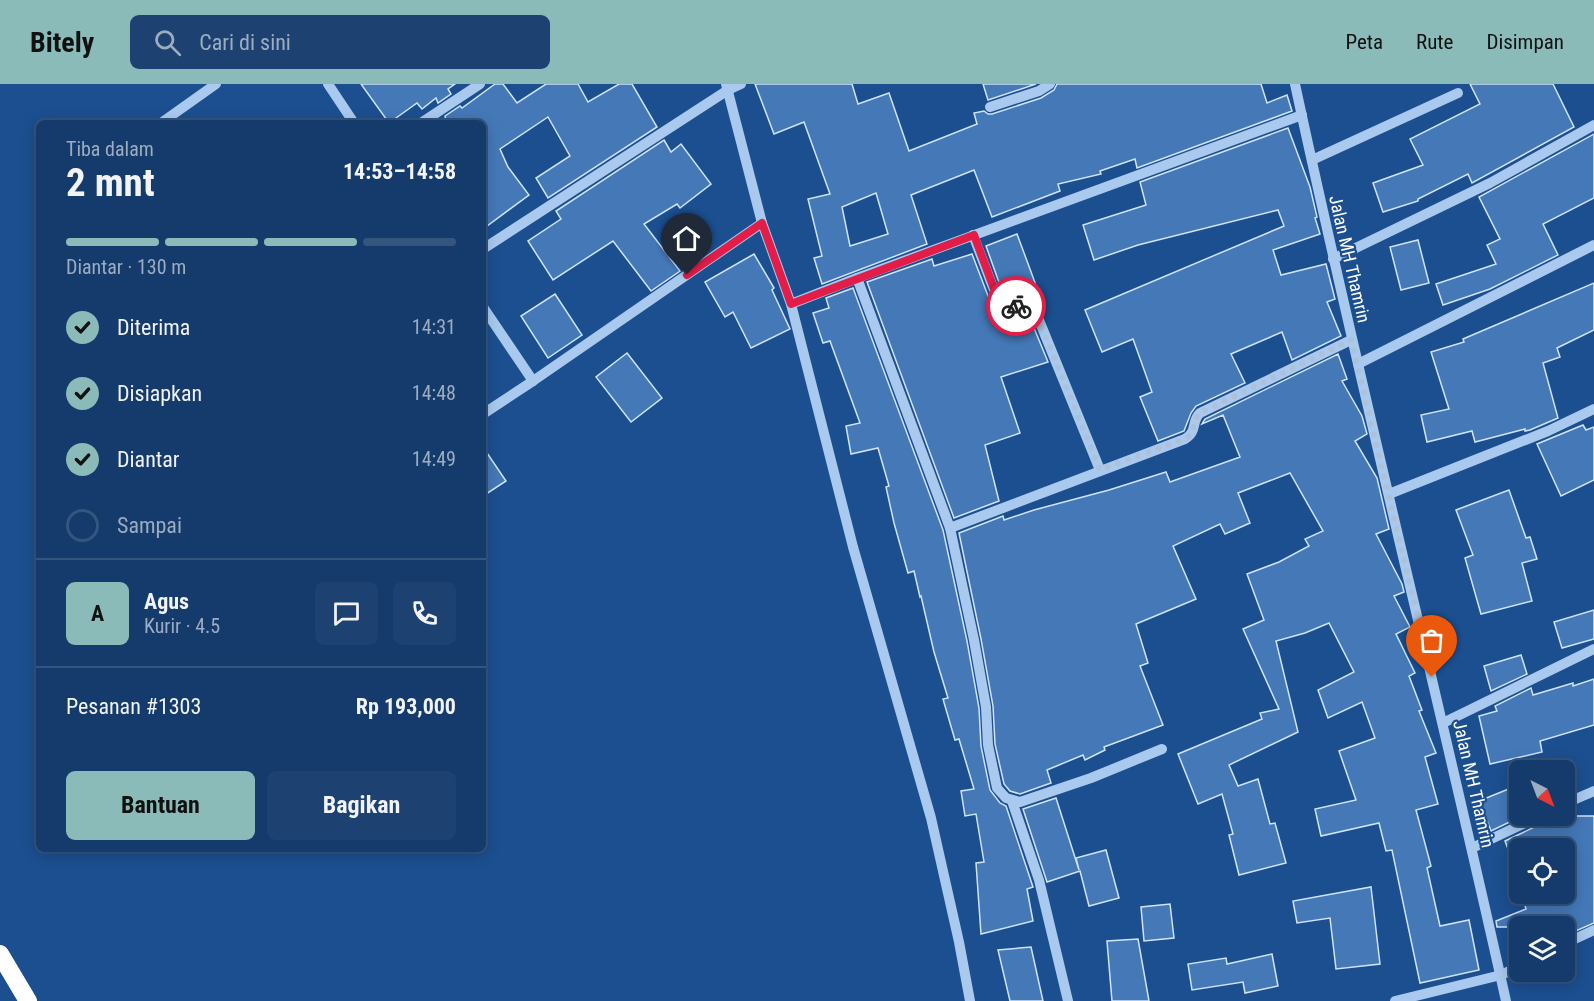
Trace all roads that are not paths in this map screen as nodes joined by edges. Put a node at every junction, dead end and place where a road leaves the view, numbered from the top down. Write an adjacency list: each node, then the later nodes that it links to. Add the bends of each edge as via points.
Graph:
1 (216, 84): 11 (street)
2 (328, 84): 12 (street)
3 (480, 84): 13 (street)
4 (741, 84): 7 (street)
5 (1050, 84): 9 (street)
6 (1295, 84): 10 (street, Jalan MH Thamrin)
7 (727, 87): 16 (street); 19 (street)
8 (1458, 93): 15 (street)
9 (990, 107)
10 (1302, 115): 15 (street, Jalan MH Thamrin); 17 (street)
11 (165, 120)
12 (352, 120)
13 (426, 120)
14 (1594, 125): 20 (street, via 1490,183)
15 (1312, 160): 20 (street, Jalan MH Thamrin)
16 (762, 223): 22 (street); 26 (street)
17 (974, 235): 21 (street); 29 (street, via 1002,310 1032,303)
18 (1594, 245): 25 (street)
19 (486, 247)
20 (1333, 259): 24 (street, Jalan MH Thamrin)
21 (857, 278): 22 (street); 31 (street)
22 (791, 304): 46 (street, via 853,547 931,818)
23 (486, 311): 26 (street)
24 (1351, 340): 25 (street, Jalan MH Thamrin); 29 (street, via 1200,413 1192,433 1185,439)
25 (1358, 364): 30 (street, Jalan MH Thamrin)
26 (533, 381): 28 (street)
27 (1594, 409): 30 (street)
28 (486, 412)
29 (1100, 470): 31 (street)
30 (1389, 494): 33 (street, Jalan MH Thamrin)
31 (950, 528): 37 (street, via 984,696 992,769 997,788)
32 (1594, 649): 33 (street)
33 (1443, 723): 39 (street, Jalan MH Thamrin)
34 (1162, 749): 37 (street, via 1081,781 1020,802)
35 (1594, 791): 36 (street)
36 (1575, 799)
37 (1012, 801): 47 (street, via 1039,880)
38 (1519, 826): 39 (street)
39 (1472, 848): 44 (street, Jalan MH Thamrin)
40 (1594, 930): 41 (street)
41 (1575, 939)
42 (0, 954): 45 (highway)
43 (1509, 971): 44 (street)
44 (1501, 975): 48 (street); 49 (street, Jalan MH Thamrin)
45 (28, 1001)
46 (970, 1001)
47 (1068, 1001)
48 (1395, 1001)
49 (1506, 1001)

